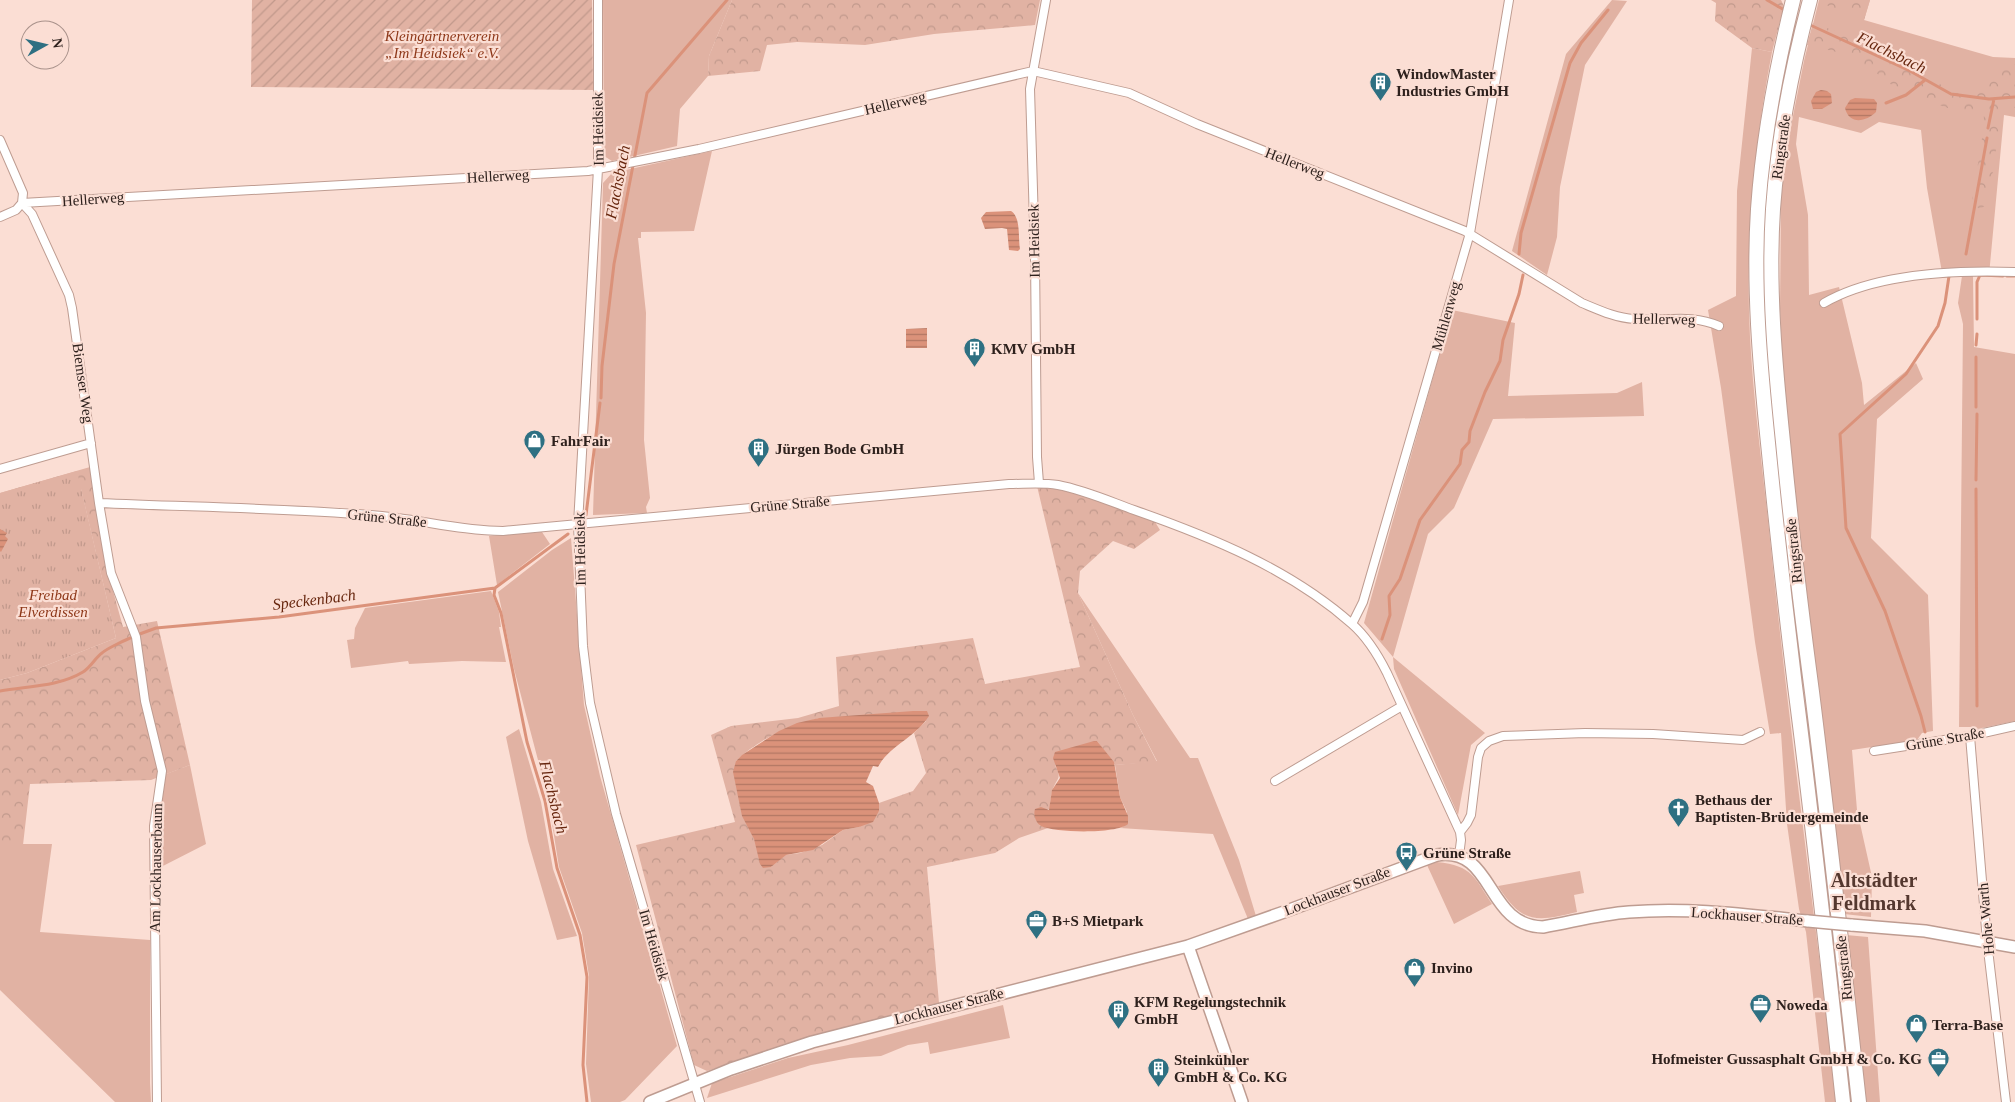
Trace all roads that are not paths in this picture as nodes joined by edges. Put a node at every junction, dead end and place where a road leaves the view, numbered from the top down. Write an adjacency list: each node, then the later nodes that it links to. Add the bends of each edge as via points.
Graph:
1 (598, 0): 8 (street, Im Heidsiek)
2 (1046, 0): 6 (street, Im Heidsiek)
3 (1509, 0): 11 (street, Mühlenweg)
4 (1794, 0): 38 (highway, Ringstraße, via 1777,64 1765,137 1758,210 1757,291 1761,373 1779,553)
5 (1810, 0): 39 (highway, Ringstraße, via 1792,71 1781,140 1773,209 1772,291 1776,371 1794,552)
6 (1033, 72): 8 (street, Hellerweg); 11 (street, Hellerweg, via 1129,93 1197,124); 17 (street, Im Heidsiek, via 1030,89)
7 (0, 140): 9 (street, Biemser Weg, via 23,194)
8 (598, 169): 9 (street, Hellerweg); 19 (street, Im Heidsiek)
9 (22, 203): 10 (street, via 16,210); 15 (street, Biemser Weg, via 32,214 69,295)
10 (0, 217)
11 (1470, 233): 14 (street, Hellerweg, via 1598,310 1635,319 1695,318); 20 (street, Mühlenweg, via 1363,602)
12 (2015, 272): 13 (street, via 1965,270 1908,278 1842,292)
13 (1824, 303)
14 (1718, 326)
15 (91, 443): 16 (street); 18 (street, Biemser Weg)
16 (0, 469)
17 (1039, 483): 19 (street, Grüne Straße); 20 (street, Grüne Straße, via 1087,493 1216,540 1300,586)
18 (99, 503): 19 (street, Grüne Straße, via 389,516 484,531); 21 (street, Biemser Weg, via 111,573)
19 (578, 524): 33 (street, Im Heidsiek, via 583,646 590,703 616,814)
20 (1352, 624): 22 (street, Grüne Straße, via 1376,653)
21 (136, 637): 34 (street, Am Lockhauserbaum, via 145,701 162,771 154,826)
22 (1402, 706): 27 (street); 28 (street, Grüne Straße)
23 (2015, 726): 25 (street, Grüne Straße)
24 (1760, 732): 28 (street, Grüne Straße, via 1742,740 1653,734 1503,736 1481,748 1471,815)
25 (1970, 736): 26 (street, Grüne Straße); 30 (street, Hohe Warth)
26 (1874, 751)
27 (1275, 781)
28 (1460, 832): 29 (street, Grüne Straße)
29 (1459, 856): 30 (street, Lockhauser Straße, bridge, via 1483,875 1506,912 1534,927 1647,911 1750,915); 31 (street, Lockhauser Straße, via 1429,856)
30 (1987, 941): 32 (street, Lockhauser Straße); 40 (street, Hohe Warth)
31 (1188, 946): 33 (street, Lockhauser Straße, via 812,1042); 37 (street)
32 (2015, 947)
33 (694, 1084): 35 (street, Lockhauser Straße); 36 (street, Im Heidsiek)
34 (157, 1102)
35 (650, 1102)
36 (700, 1102)
37 (1242, 1102)
38 (1843, 1102)
39 (1859, 1102)
40 (2006, 1102)

